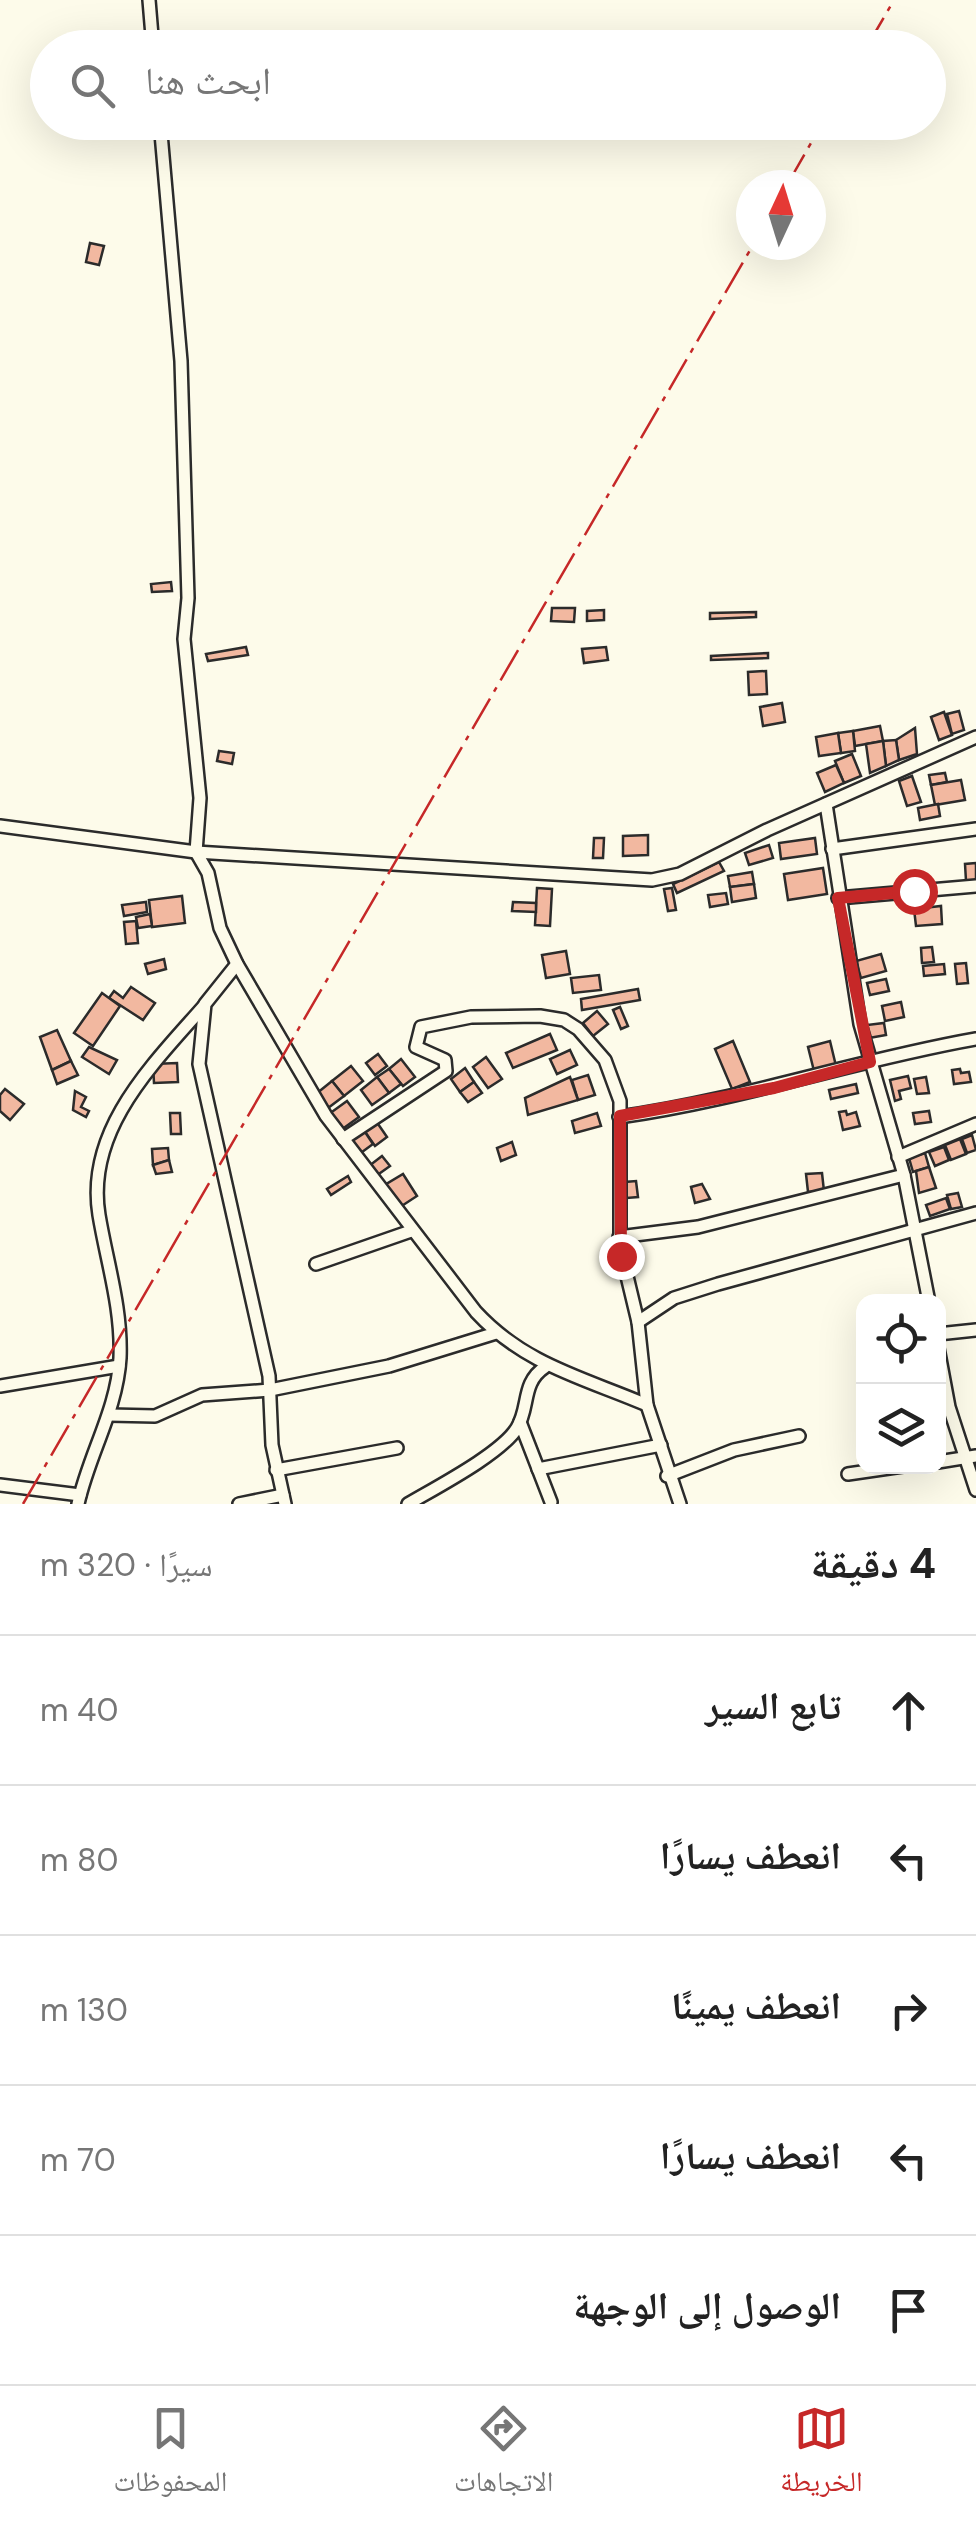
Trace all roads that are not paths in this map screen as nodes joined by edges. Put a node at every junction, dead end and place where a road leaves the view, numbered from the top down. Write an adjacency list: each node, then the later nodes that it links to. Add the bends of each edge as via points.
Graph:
1 (149, 0): 2 (street)
2 (152, 30)
3 (162, 140): 9 (street, via 181,360 184,639 198,778)
4 (976, 737): 5 (street)
5 (826, 804): 8 (street); 9 (street, via 680,874 652,880)
6 (0, 826): 9 (street)
7 (976, 829): 8 (street)
8 (832, 848): 11 (street)
9 (196, 852): 12 (street)
10 (976, 886): 11 (street)
11 (838, 898): 15 (street)
12 (237, 964): 13 (street); 18 (street)
13 (205, 1004): 31 (street, via 134,1085 99,1166 98,1214 113,1276); 35 (street, via 199,1064 206,1110)
14 (976, 1039): 15 (street)
15 (870, 1062): 16 (street); 19 (street)
16 (620, 1116): 18 (street, via 605,1060 578,1029 540,1016 471,1017 421,1027 416,1047 445,1060 446,1070); 24 (street)
17 (976, 1124): 19 (street)
18 (343, 1139): 22 (street)
19 (898, 1156): 20 (street)
20 (904, 1175): 23 (street); 24 (street, via 698,1227)
21 (976, 1212): 23 (street)
22 (411, 1230): 25 (street); 29 (street)
23 (915, 1232): 26 (street); 27 (street, via 674,1298)
24 (620, 1237): 27 (street)
25 (316, 1264)
26 (927, 1294)
27 (638, 1322): 36 (street)
28 (976, 1330): 30 (street)
29 (496, 1333): 32 (street); 35 (street, via 389,1366)
30 (946, 1333)
31 (119, 1366): 34 (street); 37 (street)
32 (545, 1367): 36 (street); 38 (street, via 531,1380)
33 (946, 1375): 42 (street)
34 (0, 1386)
35 (270, 1390): 37 (street, via 202,1395 155,1416); 44 (street)
36 (647, 1405): 40 (street)
37 (109, 1416): 51 (street)
38 (520, 1422): 43 (street); 54 (street, via 476,1463)
39 (800, 1436): 47 (street, via 722,1454)
40 (660, 1444): 43 (street); 47 (street)
41 (397, 1448): 44 (street)
42 (970, 1457): 49 (street)
43 (538, 1468): 52 (street)
44 (276, 1470): 50 (street)
45 (856, 1473): 46 (street)
46 (848, 1474)
47 (667, 1476): 55 (street)
48 (0, 1486): 51 (street)
49 (976, 1490)
50 (284, 1499): 53 (street)
51 (79, 1500)
52 (550, 1502)
53 (240, 1504)
54 (408, 1504)
55 (680, 1504)

